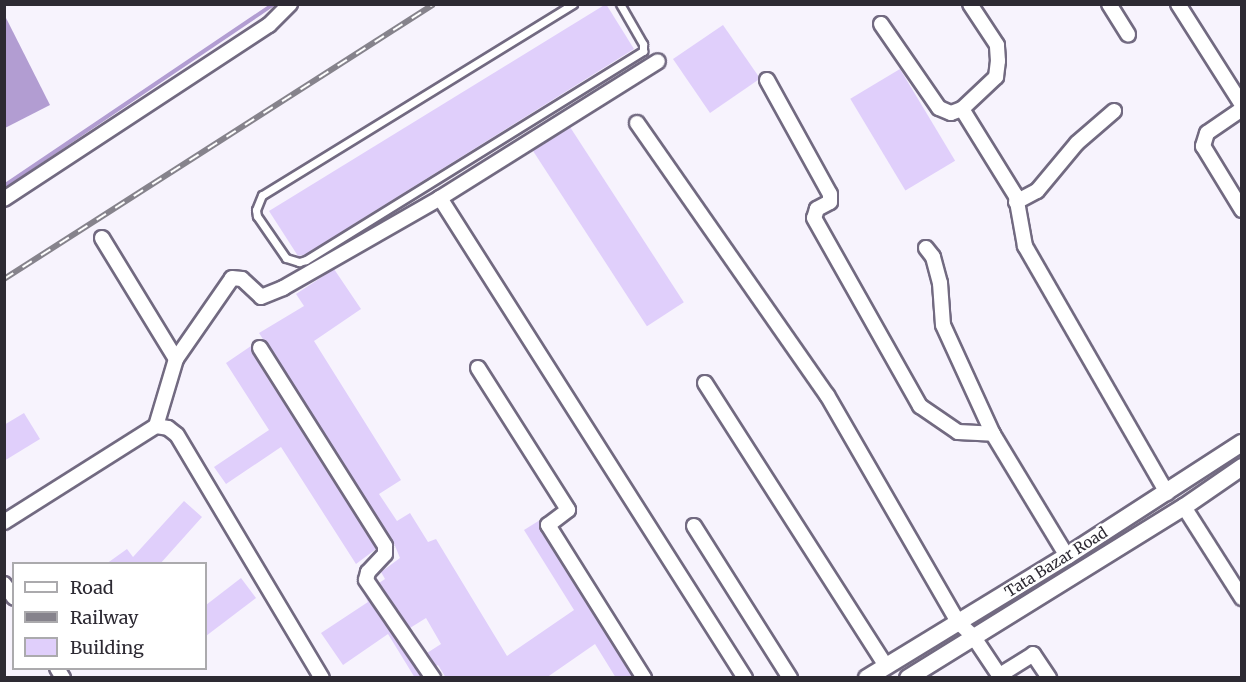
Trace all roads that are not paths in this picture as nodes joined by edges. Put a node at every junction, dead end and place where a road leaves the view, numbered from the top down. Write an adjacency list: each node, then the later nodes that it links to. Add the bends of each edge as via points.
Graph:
1 (290, 4): 16 (street, via 269,25)
2 (573, 4): 15 (lane, via 262,195 256,210 286,258 299,262)
3 (620, 4): 15 (lane, via 643,44 643,51)
4 (970, 4): 12 (street, via 997,45 998,61 996,77)
5 (1109, 4): 8 (street)
6 (1178, 4): 11 (street)
7 (881, 24): 12 (street, via 939,108 951,113)
8 (1128, 35)
9 (658, 62): 17 (street)
10 (767, 80): 27 (street, via 830,194 830,202 817,209 814,218 921,406 958,432)
11 (1242, 107): 19 (street, via 1207,133 1203,146)
12 (962, 109): 18 (street)
13 (1114, 111): 18 (street, via 1077,143 1037,191)
14 (637, 123): 36 (street, via 828,395)
15 (423, 189): 17 (lane)
16 (4, 199)
17 (436, 200): 23 (street, via 264,297 255,294 242,279 232,278); 43 (street)
18 (1017, 202): 30 (street, via 1025,246)
19 (1242, 210)
20 (102, 238): 23 (street)
21 (926, 248): 27 (street, via 933,257 940,283 943,325)
22 (260, 348): 41 (street, via 386,546 385,554 368,572 366,580)
23 (176, 359): 26 (street)
24 (478, 368): 42 (street, via 568,510 548,525)
25 (705, 382): 38 (street)
26 (156, 426): 32 (street); 40 (street, via 177,435)
27 (993, 434): 34 (street)
28 (1242, 443): 30 (street, Tata Bazar Road)
29 (1242, 467): 31 (street, Tata Bazar Road)
30 (1167, 492): 34 (street, Tata Bazar Road)
31 (1184, 507): 35 (street); 37 (street, Tata Bazar Road)
32 (4, 522)
33 (694, 526): 44 (street)
34 (1067, 556): 36 (street, Tata Bazar Road)
35 (1242, 598)
36 (958, 622): 37 (street); 38 (street, Tata Bazar Road)
37 (973, 636): 39 (street); 46 (street, Tata Bazar Road)
38 (886, 666): 45 (street, Tata Bazar Road)
39 (1000, 676): 47 (street, via 1033,654)
40 (322, 678)
41 (433, 678)
42 (644, 678)
43 (745, 678)
44 (790, 678)
45 (867, 678)
46 (908, 678)
47 (1049, 678)

